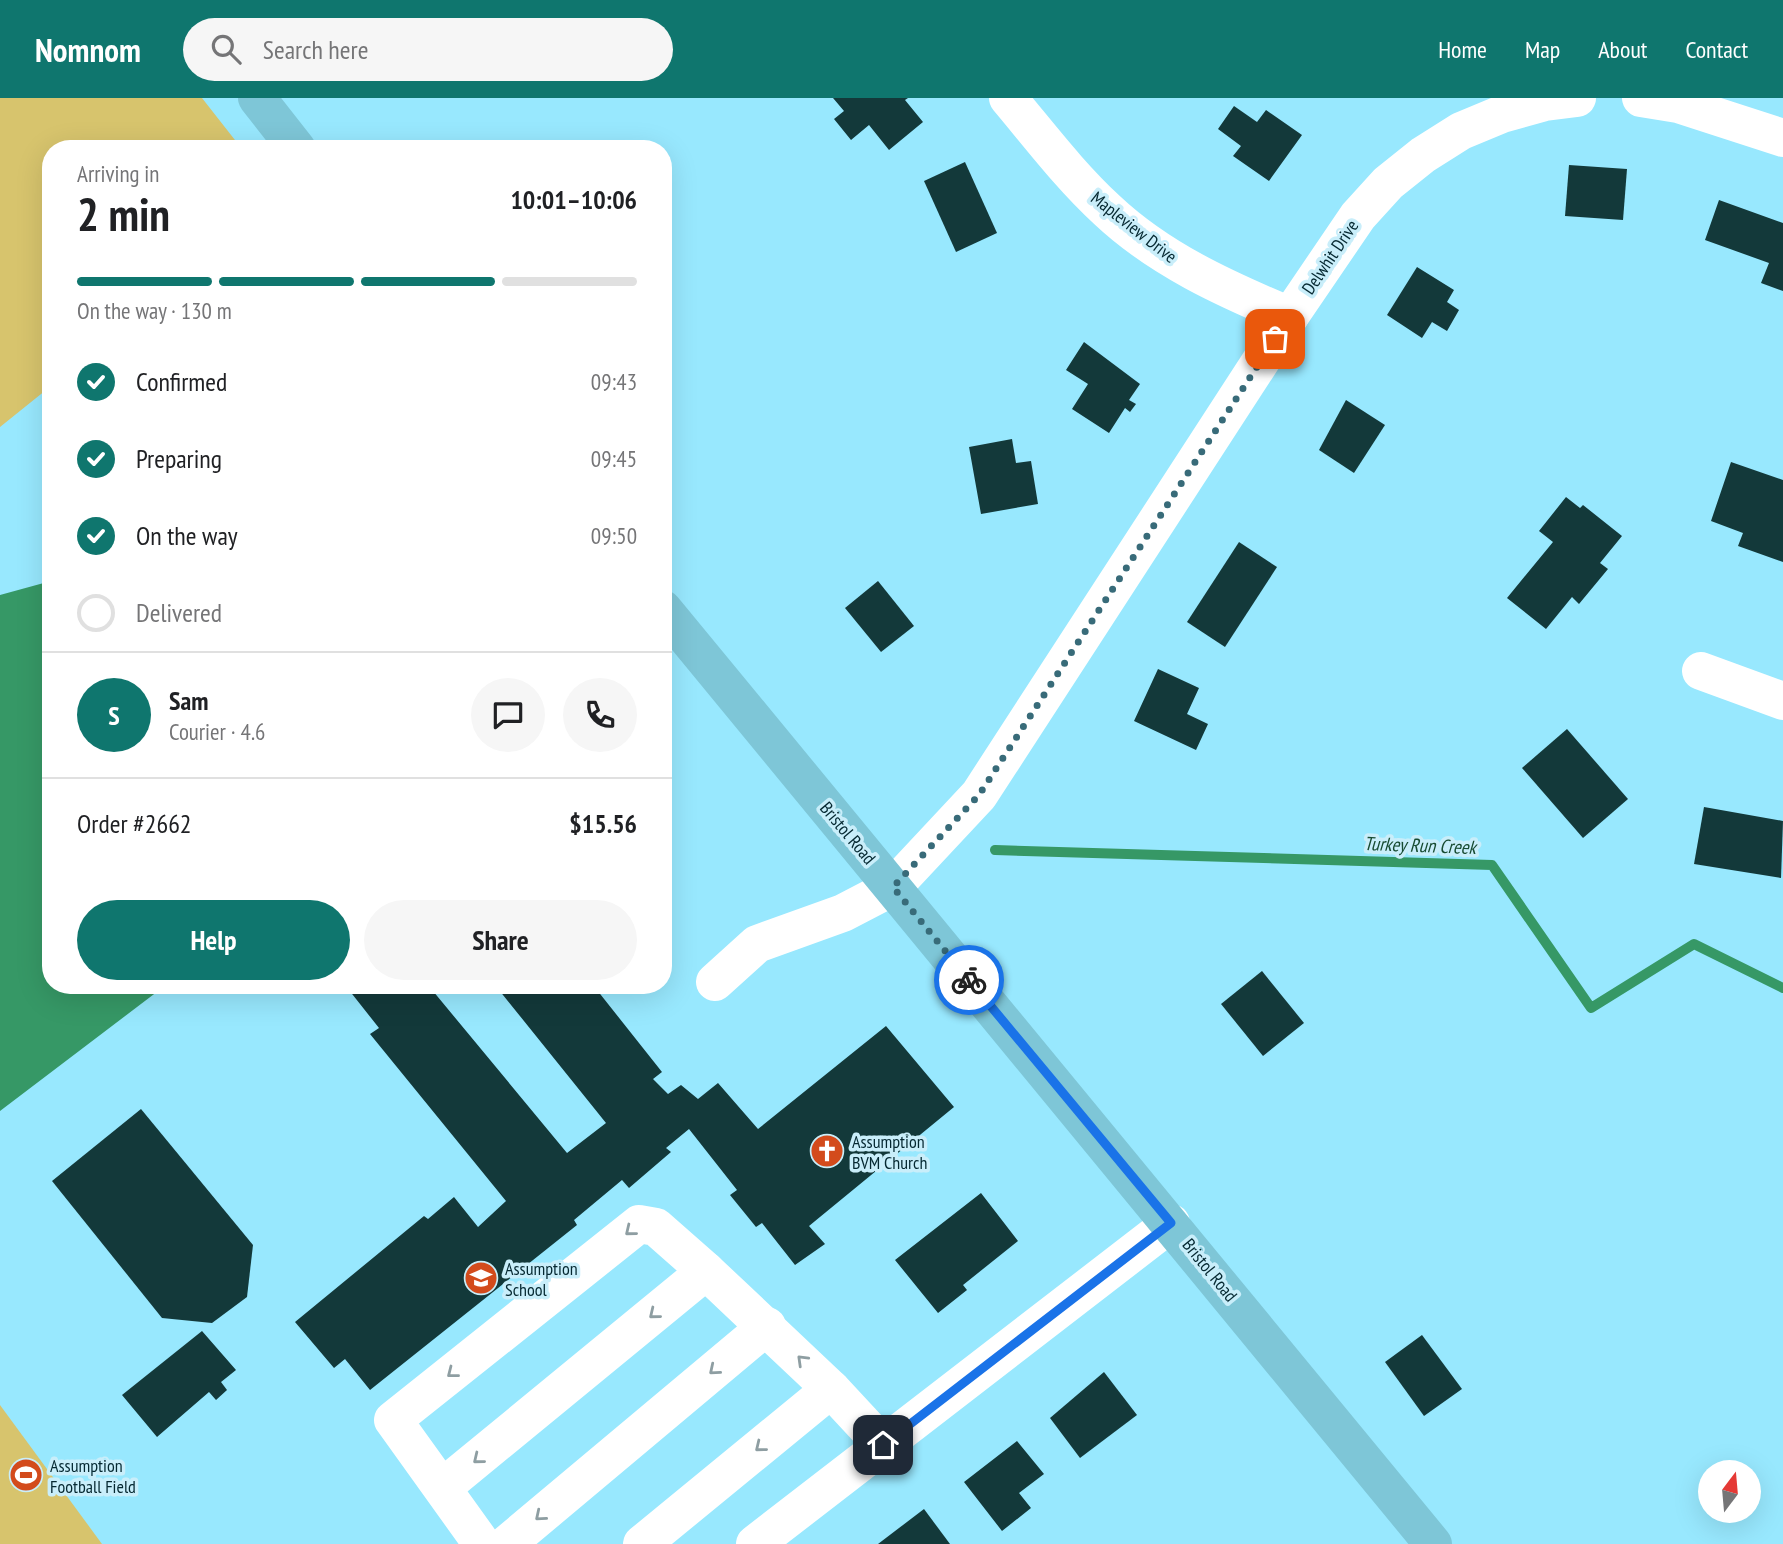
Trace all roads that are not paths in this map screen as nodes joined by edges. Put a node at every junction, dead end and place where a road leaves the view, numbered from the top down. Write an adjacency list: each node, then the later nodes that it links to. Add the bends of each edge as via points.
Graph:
1 (257, 98): 6 (main road)
2 (1008, 98): 7 (street, Mapleview Drive, via 1109,212 1165,255 1226,289)
3 (1577, 98): 7 (street, Delwhit Drive, via 1502,114 1461,131 1423,155 1388,183 1358,216)
4 (1641, 98): 5 (street, via 1678,104)
5 (1783, 138)
6 (290, 140)
7 (1290, 316): 11 (street, Delwhit Drive, via 979,795)
8 (672, 620): 11 (main road, Bristol Road)
9 (1701, 671): 10 (street)
10 (1783, 701)
11 (893, 887): 12 (street, Delwhit Drive, via 843,913 757,944); 13 (main road, Bristol Road)
12 (715, 982)
13 (1171, 1223): 17 (street); 23 (main road, Bristol Road)
14 (706, 1271): 15 (street); 18 (street, one-way to 18); 18 (street, one-way to 18, via 656,1227 639,1224 393,1420)
15 (767, 1326): 16 (street, one-way to 15); 20 (street, one-way to 20)
16 (831, 1388): 17 (street); 21 (street, one-way to 21)
17 (883, 1445): 22 (street)
18 (443, 1487): 19 (street)
19 (482, 1544)
20 (507, 1544)
21 (642, 1544)
22 (755, 1544)
23 (1433, 1544)

